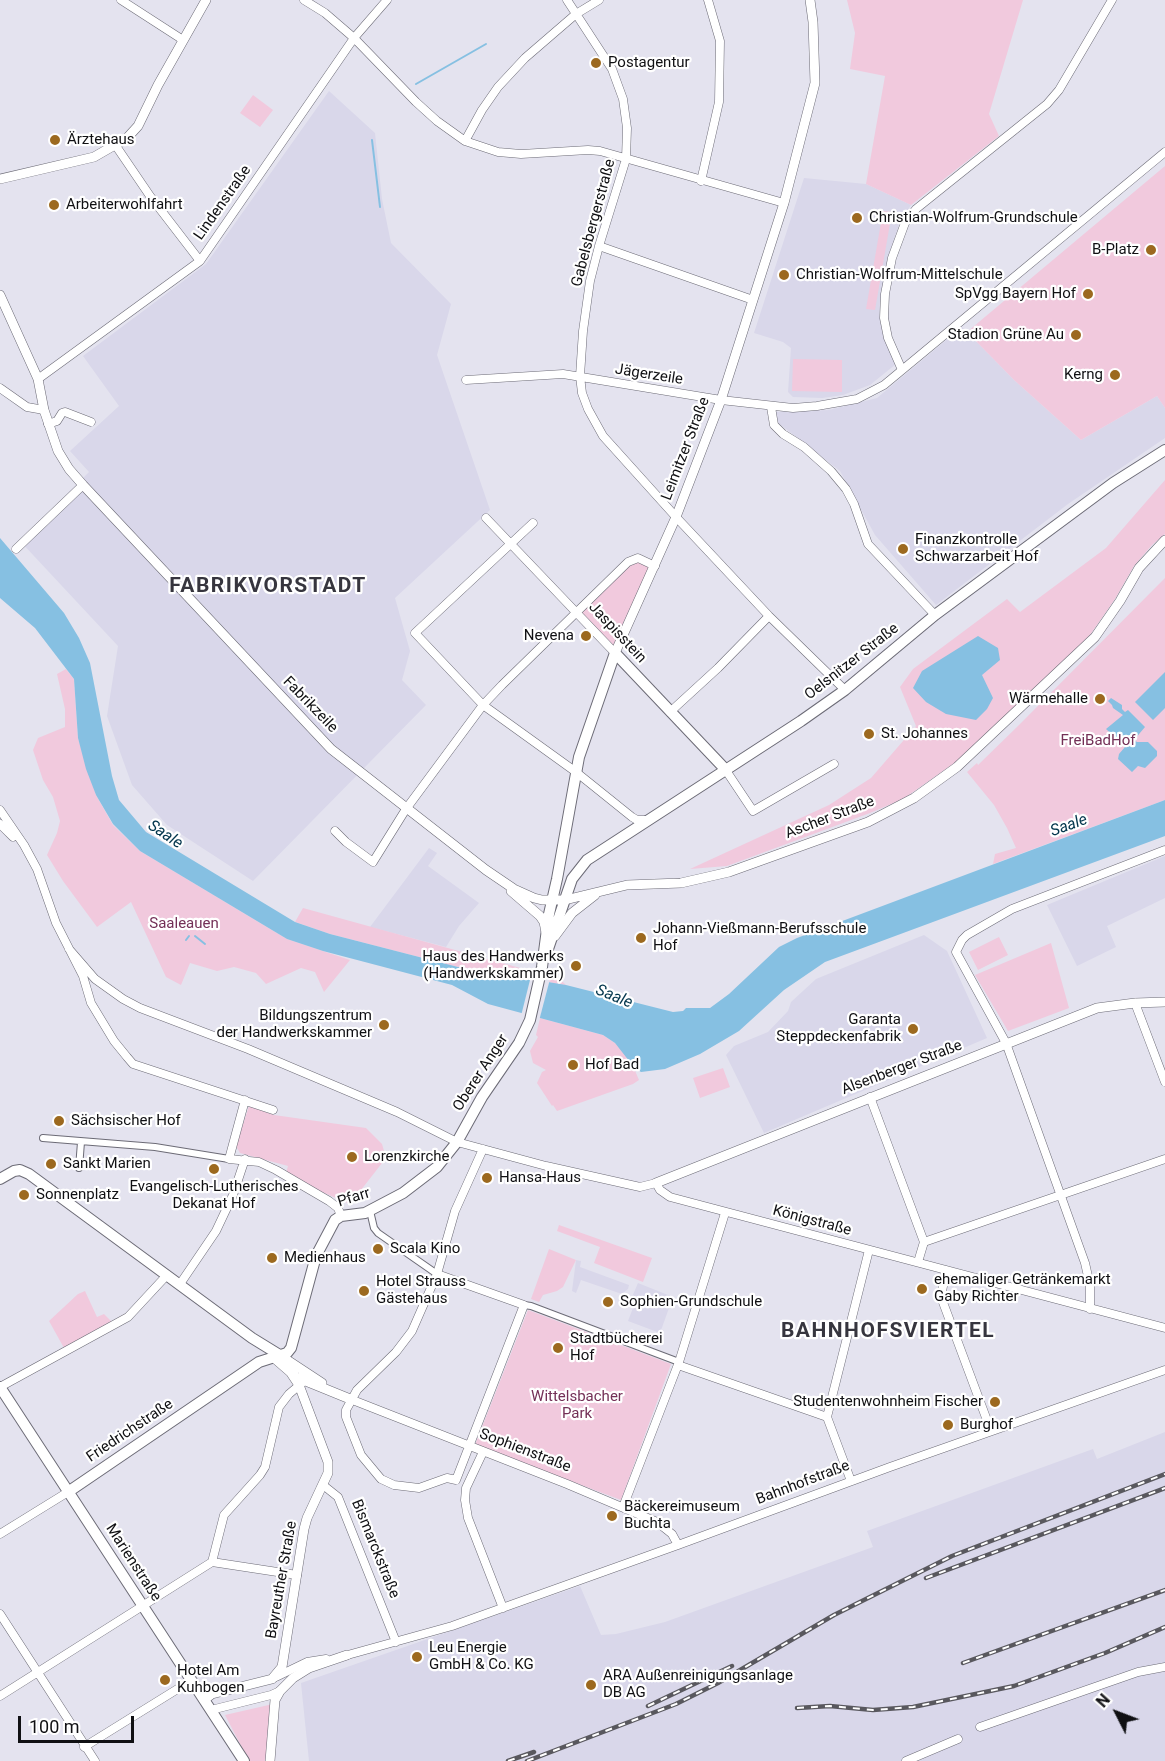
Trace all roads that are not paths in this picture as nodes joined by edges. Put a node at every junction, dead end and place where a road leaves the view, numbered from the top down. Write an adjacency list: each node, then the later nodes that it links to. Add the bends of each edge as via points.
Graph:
1 (121, 0): 12 (street)
2 (206, 0): 12 (street)
3 (304, 0): 11 (street)
4 (387, 0): 11 (street, Lindenstraße)
5 (567, 0): 10 (street, Gabelsbergerstraße)
6 (599, 0): 10 (street)
7 (708, 0): 18 (street, via 720,41 719,102)
8 (810, 0): 19 (street, Leimitzer Straße, via 815,83)
9 (1112, 0): 24 (street, via 1065,81 1047,104 916,209 905,223 892,258 884,318)
10 (576, 14): 13 (street, via 498,87); 16 (street, Gabelsbergerstraße, via 612,69 623,99)
11 (354, 38): 13 (street, via 416,102); 21 (street, Lindenstraße)
12 (183, 40): 14 (street, via 138,126)
13 (465, 141): 16 (street, via 498,152 588,150)
14 (116, 146): 17 (street, via 94,157); 21 (street)
15 (1165, 152): 24 (street, Jägerzeile)
16 (626, 159): 18 (street); 20 (street, Gabelsbergerstraße)
17 (0, 179)
18 (701, 181): 19 (street)
19 (784, 203): 23 (street, Leimitzer Straße)
20 (598, 246): 23 (street); 25 (street, Gabelsbergerstraße, via 583,331)
21 (200, 261): 26 (street, Lindenstraße)
22 (0, 295): 26 (street, Fabrikzeile)
23 (753, 300): 29 (street, Leimitzer Straße)
24 (902, 370): 30 (street, Jägerzeile, via 872,393 857,399 817,406)
25 (580, 376): 27 (street, Jägerzeile); 29 (street, Jägerzeile); 36 (street, Gabelsbergerstraße, via 588,410 603,436)
26 (38, 379): 31 (street, Fabrikzeile)
27 (466, 380)
28 (0, 388): 31 (street, via 27,407)
29 (721, 400): 30 (street, Jägerzeile); 36 (street, Leimitzer Straße)
30 (771, 406): 44 (street, via 774,425 831,471 854,504 868,544)
31 (44, 410): 33 (street, Fabrikzeile)
32 (91, 422): 33 (street, via 65,412)
33 (48, 424): 35 (street, Fabrikzeile, via 65,464)
34 (1165, 450): 44 (main road, Oelsnitzer Straße, via 1113,483)
35 (83, 485): 41 (street); 53 (street, Fabrikzeile, via 331,749)
36 (676, 517): 42 (street, Leimitzer Straße); 45 (street, Gabelsbergerstraße)
37 (486, 518): 40 (street, Jaspisstein)
38 (533, 523): 40 (street)
39 (1165, 540): 61 (street, Ascher Straße, via 1139,568 1095,637 957,767 914,798 868,822 729,872 681,883)
40 (511, 543): 43 (street, Jaspisstein); 48 (street, via 415,633)
41 (16, 549)
42 (655, 566): 43 (street, via 638,558 628,561); 46 (street, Leimitzer Straße)
43 (578, 612): 46 (street, Jaspisstein); 48 (street)
44 (935, 615): 47 (main road, Oelsnitzer Straße)
45 (769, 616): 47 (street, Gabelsbergerstraße); 49 (street)
46 (615, 653): 49 (main road, Jaspisstein); 52 (main road, Leimitzer Straße)
47 (845, 690): 51 (main road, Oelsnitzer Straße)
48 (483, 705): 52 (street); 53 (street)
49 (670, 712): 51 (main road, Jaspisstein)
50 (834, 764): 51 (street, via 753,810)
51 (725, 769): 55 (main road, Oelsnitzer Straße)
52 (576, 772): 55 (street, via 632,817); 63 (main road, Leimitzer Straße)
53 (406, 809): 57 (street, via 373,862); 60 (street, Fabrikzeile)
54 (0, 810): 59 (street)
55 (647, 820): 62 (main road, Oelsnitzer Straße, via 581,866)
56 (0, 824): 59 (street)
57 (335, 831)
58 (1165, 850): 70 (street, via 1012,909 962,940 956,952)
59 (32, 859): 66 (street)
60 (486, 870): 63 (street, Fabrikzeile, via 526,895); 64 (street, via 540,916)
61 (611, 888): 62 (street, Ascher Straße); 65 (street, Ascher Straße, via 579,906)
62 (565, 900): 63 (street, Fabrikzeile); 65 (main road, Oelsnitzer Straße)
63 (552, 901): 64 (main road, Leimitzer Straße)
64 (546, 933): 67 (main road, Leimitzer Straße)
65 (550, 945): 67 (main road, Oelsnitzer Straße)
66 (69, 949): 73 (street, via 91,1003 133,1064); 77 (street, via 95,979 140,1008 248,1049 397,1112)
67 (542, 971): 77 (main road, Oberer Anger, via 530,1020 519,1043)
68 (1165, 1002): 69 (street, Alsenberger Straße)
69 (1135, 1003): 70 (street, Alsenberger Straße, via 1097,1008); 71 (street)
70 (1006, 1043): 72 (street, Alsenberger Straße); 85 (street)
71 (1165, 1082)
72 (870, 1097): 84 (street, Alsenberger Straße); 89 (street)
73 (245, 1100): 74 (street); 79 (street)
74 (273, 1110)
75 (43, 1138): 76 (street)
76 (81, 1142): 79 (street, via 155,1147); 82 (street)
77 (457, 1142): 78 (street); 86 (main road, Pfarr, via 418,1183)
78 (483, 1149): 84 (street, via 640,1187); 93 (street, via 455,1211)
79 (229, 1159): 80 (street)
80 (244, 1159): 88 (street, via 268,1166 329,1201 338,1208); 95 (street, via 216,1231)
81 (1165, 1159): 85 (street)
82 (79, 1168)
83 (0, 1179): 94 (main road, via 17,1170 29,1174)
84 (656, 1183): 87 (street, Königstraße, via 670,1197)
85 (1060, 1196): 89 (street); 97 (street, via 1085,1263)
86 (370, 1211): 88 (main road, Pfarr); 93 (street, via 378,1233)
87 (725, 1213): 90 (street, Königstraße); 103 (street)
88 (340, 1216): 98 (main road, Pfarr, via 316,1256)
89 (924, 1242): 91 (street)
90 (869, 1250): 91 (street, Königstraße); 111 (street)
91 (918, 1262): 92 (street, Königstraße)
92 (946, 1270): 97 (street, Königstraße); 112 (street, via 941,1296)
93 (437, 1274): 96 (street); 110 (street, via 405,1342)
94 (168, 1275): 95 (main road); 109 (street, via 128,1317)
95 (180, 1284): 100 (main road)
96 (524, 1305): 103 (street); 113 (street)
97 (1090, 1309): 99 (street, Königstraße)
98 (300, 1311): 101 (main road, Pfarr); 102 (main road, Pfarr, via 288,1340)
99 (1165, 1328)
100 (252, 1338): 102 (main road, Sophienstraße); 104 (main road, via 260,1353)
101 (291, 1348): 102 (main road); 105 (street)
102 (275, 1356): 104 (main road, Friedrichstraße); 105 (street, Sophienstraße)
103 (678, 1364): 111 (street); 120 (street)
104 (251, 1367): 119 (main road, Friedrichstraße)
105 (294, 1370): 107 (street, Sophienstraße); 108 (street)
106 (1165, 1370): 112 (street, Bahnhofstraße)
107 (317, 1379): 108 (street); 110 (street, Sophienstraße)
108 (302, 1383): 110 (street, Sophienstraße); 117 (street, via 328,1462); 123 (street, via 279,1407 265,1467 224,1515)
109 (0, 1387): 119 (main road, Marienstraße)
110 (350, 1399): 113 (street, Sophienstraße); 115 (street, via 346,1417 362,1455 381,1479 419,1488)
111 (827, 1417): 116 (street)
112 (991, 1431): 116 (street, Bahnhofstraße)
113 (469, 1446): 114 (street, Sophienstraße); 115 (street)
114 (483, 1452): 118 (street); 120 (street, Sophienstraße)
115 (456, 1480): 118 (street)
116 (851, 1481): 122 (street, Bahnhofstraße)
117 (323, 1485): 124 (street, Bayreuther Straße, via 307,1518); 128 (street, Bismarckstraße, via 338,1497)
118 (466, 1488): 126 (street, via 468,1518)
119 (68, 1492): 121 (street, Friedrichstraße); 125 (main road, Marienstraße)
120 (623, 1507): 122 (street, Sophienstraße, via 667,1528)
121 (0, 1534)
122 (678, 1545): 126 (street, Bahnhofstraße)
123 (212, 1562): 124 (street); 125 (street)
124 (297, 1575): 132 (street, Bayreuther Straße, via 282,1667)
125 (143, 1607): 131 (street); 133 (main road, Marienstraße)
126 (503, 1608): 128 (street, Bahnhofstraße)
127 (0, 1614): 131 (street)
128 (396, 1642): 129 (street, Bahnhofstraße)
129 (347, 1655): 132 (street, Bahnhofstraße, via 307,1662); 134 (street, Bahnhofstraße, via 309,1668)
130 (1164, 1670): 138 (street, via 1138,1672)
131 (37, 1671): 135 (street); 140 (street)
132 (272, 1679): 136 (street, via 212,1694)
133 (192, 1680): 136 (main road, Marienstraße); 140 (street)
134 (280, 1691): 137 (street); 143 (street, via 275,1700)
135 (0, 1696)
136 (204, 1700): 137 (main road, Marienstraße)
137 (211, 1710): 141 (main road, Marienstraße)
138 (980, 1727)
139 (958, 1739): 144 (street)
140 (84, 1747): 142 (street)
141 (242, 1759)
142 (94, 1761)
143 (270, 1761)
144 (906, 1761)

